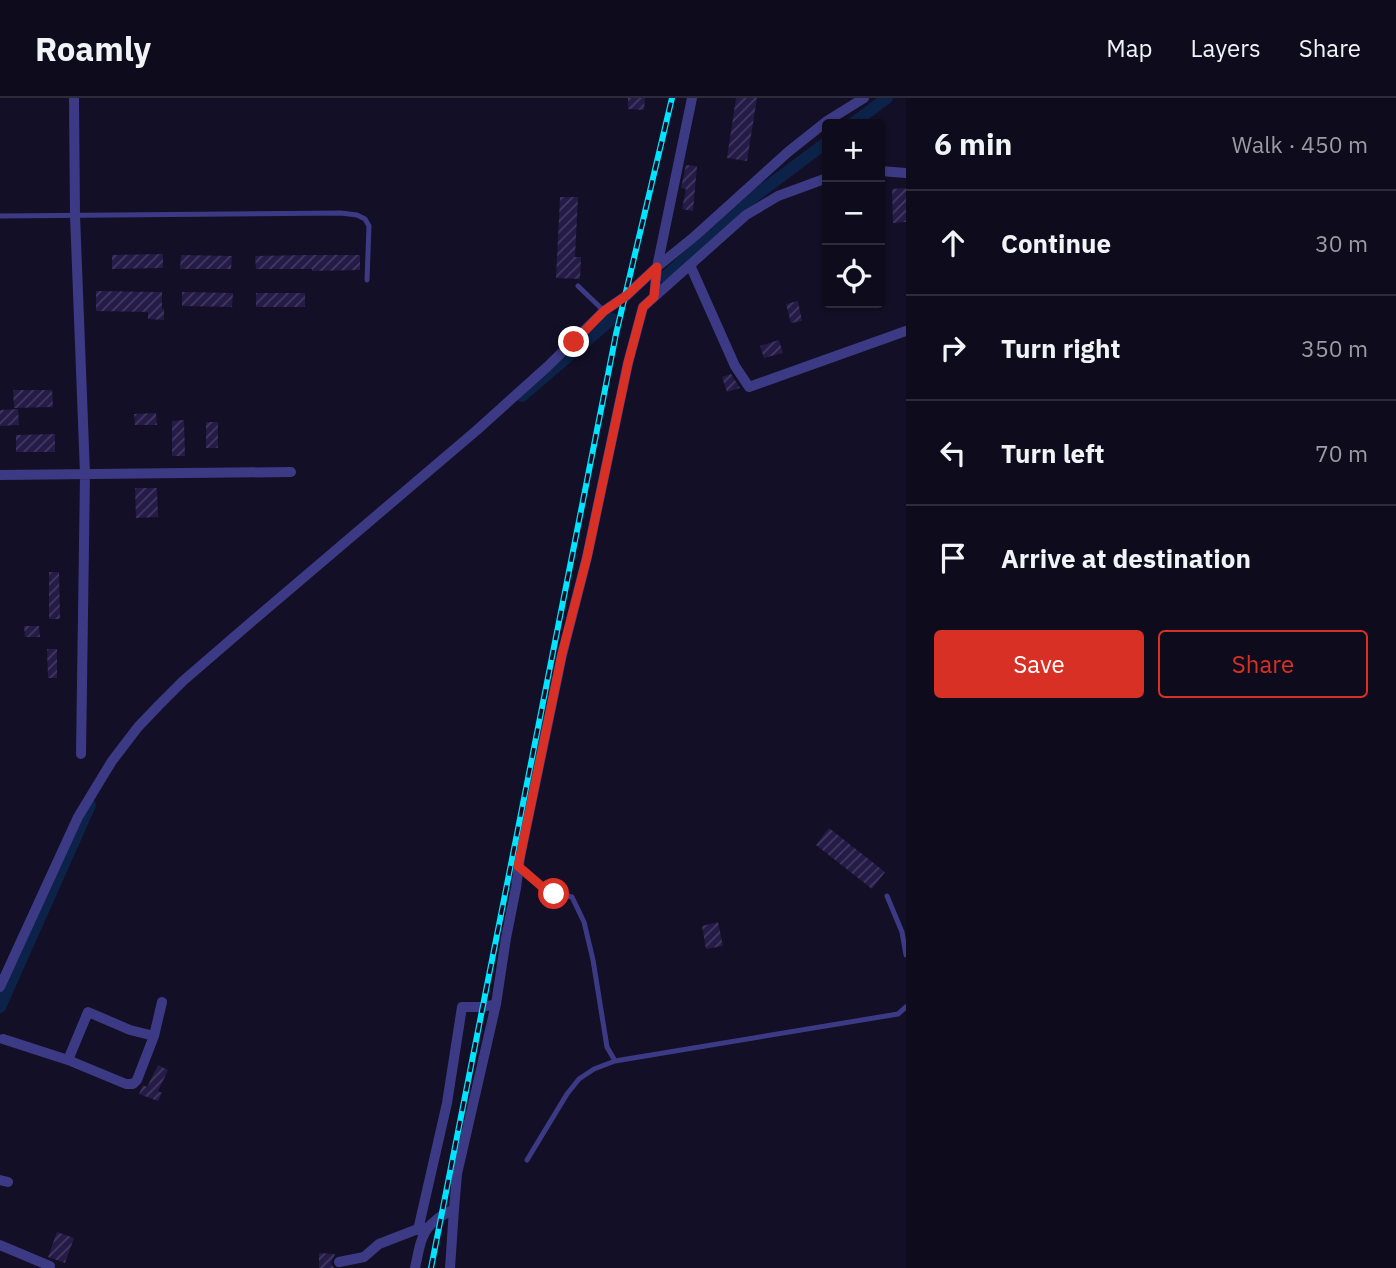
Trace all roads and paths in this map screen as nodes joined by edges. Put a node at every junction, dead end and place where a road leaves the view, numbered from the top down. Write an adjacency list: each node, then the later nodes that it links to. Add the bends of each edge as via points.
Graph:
1 (74, 98): 7 (street)
2 (692, 98): 10 (street)
3 (864, 98): 10 (street, via 788,152)
4 (885, 171): 5 (street)
5 (906, 173)
6 (822, 180): 9 (street, via 778,196 746,215)
7 (75, 215): 8 (lane); 11 (lane, via 357,215 369,226); 17 (street)
8 (0, 216)
9 (690, 265): 13 (street); 15 (street, via 734,366 749,387)
10 (657, 267): 13 (street); 14 (street)
11 (367, 280)
12 (578, 286): 14 (lane)
13 (654, 297): 20 (street, via 643,307 628,363)
14 (604, 311): 23 (street, via 477,430 183,681 138,727 111,761 78,817)
15 (906, 331)
16 (291, 472): 17 (street)
17 (85, 474): 18 (street); 19 (street)
18 (0, 475)
19 (81, 754)
20 (518, 866): 25 (street); 30 (lane, via 547,891 572,897 584,922 607,1047)
21 (887, 896): 22 (lane)
22 (906, 955)
23 (0, 987)
24 (162, 1002): 27 (street)
25 (496, 1004): 32 (street, via 457,1174); 34 (street, via 462,1007 447,1103)
26 (906, 1007): 30 (lane, via 898,1014)
27 (154, 1036): 29 (street, via 133,1084); 29 (street, via 130,1030 88,1006)
28 (1, 1040): 29 (street)
29 (68, 1060)
30 (614, 1061): 31 (lane, via 579,1079)
31 (527, 1160)
32 (454, 1209): 33 (street); 39 (street)
33 (432, 1223): 34 (street); 38 (street, via 421,1240)
34 (418, 1230): 36 (street, via 379,1244 364,1257)
35 (0, 1245): 37 (street)
36 (338, 1262)
37 (50, 1266)
38 (415, 1268)
39 (450, 1268)

